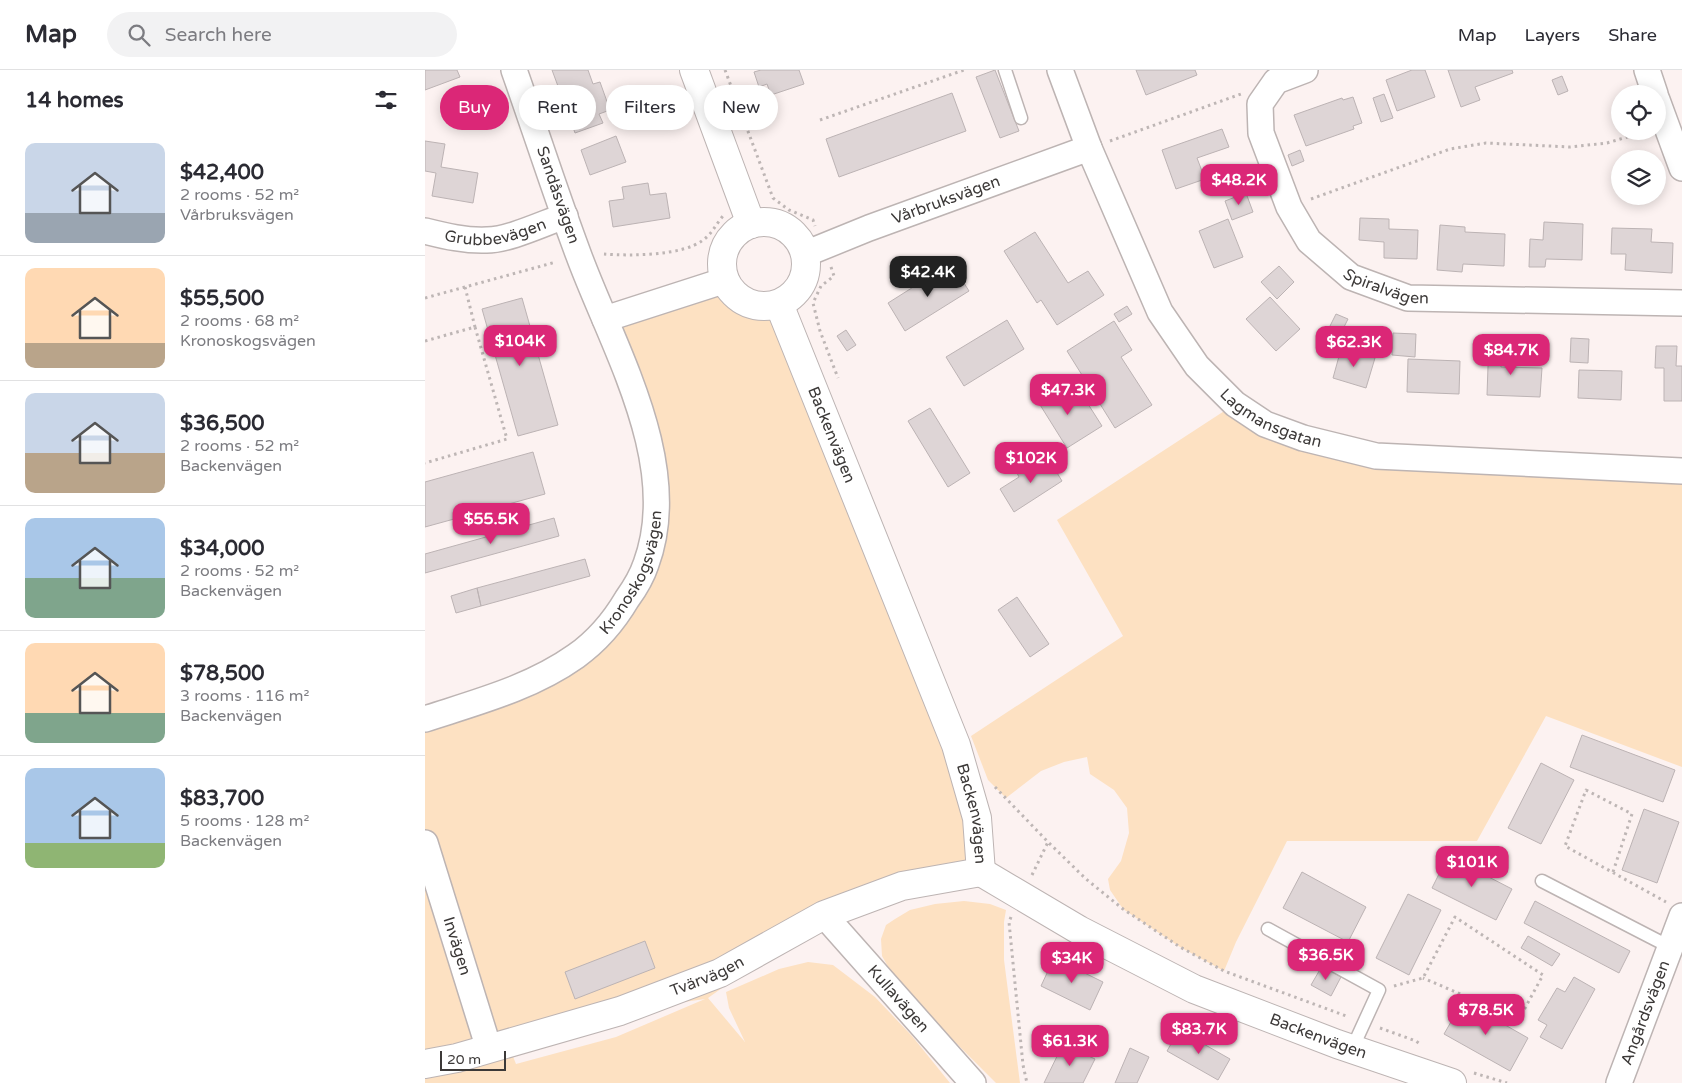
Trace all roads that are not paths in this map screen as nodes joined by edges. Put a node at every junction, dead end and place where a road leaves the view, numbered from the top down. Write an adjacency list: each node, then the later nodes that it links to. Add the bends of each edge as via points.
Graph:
1 (514, 70): 12 (street, Sandåsvägen)
2 (694, 70): 13 (street)
3 (1005, 70): 8 (lane)
4 (1060, 70): 10 (street, Lagmansgatan)
5 (1305, 70): 17 (street, Spiralvägen, via 1277,81 1260,104 1261,133 1289,207 1309,241 1351,277 1408,298)
6 (1647, 70): 7 (street)
7 (1652, 85)
8 (1021, 118)
9 (1666, 124): 11 (street)
10 (1089, 148): 15 (street, Vårbruksvägen); 20 (street, Lagmansgatan, via 1160,312 1197,366 1235,404 1265,424 1303,438 1377,456)
11 (1682, 168)
12 (565, 216): 14 (street, Grubbevägen, via 517,234 488,240 455,238); 19 (street, Sandåsvägen)
13 (751, 224): 15 (street, via 768,222 785,227); 16 (street, via 732,237 726,247 723,257)
14 (425, 231)
15 (815, 250): 18 (street, via 802,284)
16 (726, 280): 18 (street, via 735,294 752,304); 19 (street)
17 (1682, 303)
18 (779, 304): 23 (street, Backenvägen, via 957,745 977,818)
19 (605, 319): 21 (street, Kronoskogsvägen, via 644,419 655,477 657,497 647,563 638,583 606,630 578,655 518,688)
20 (1682, 471)
21 (425, 719)
22 (425, 843): 29 (street, Invägen)
23 (981, 872): 26 (street, Tvärvägen, via 902,886); 30 (street, Backenvägen, via 1079,930 1194,989)
24 (1542, 881): 28 (lane)
25 (1678, 911): 28 (street, Angårdsvägen)
26 (824, 915): 29 (street, Tvärvägen, via 720,973 620,1011); 33 (street, Kullavägen)
27 (1268, 929): 30 (lane, via 1379,990)
28 (1671, 947): 34 (street, Angårdsvägen)
29 (489, 1049): 31 (street, Tvärvägen)
30 (1352, 1050): 32 (street, Backenvägen)
31 (425, 1064)
32 (1462, 1078)
33 (973, 1083)
34 (1619, 1083)

